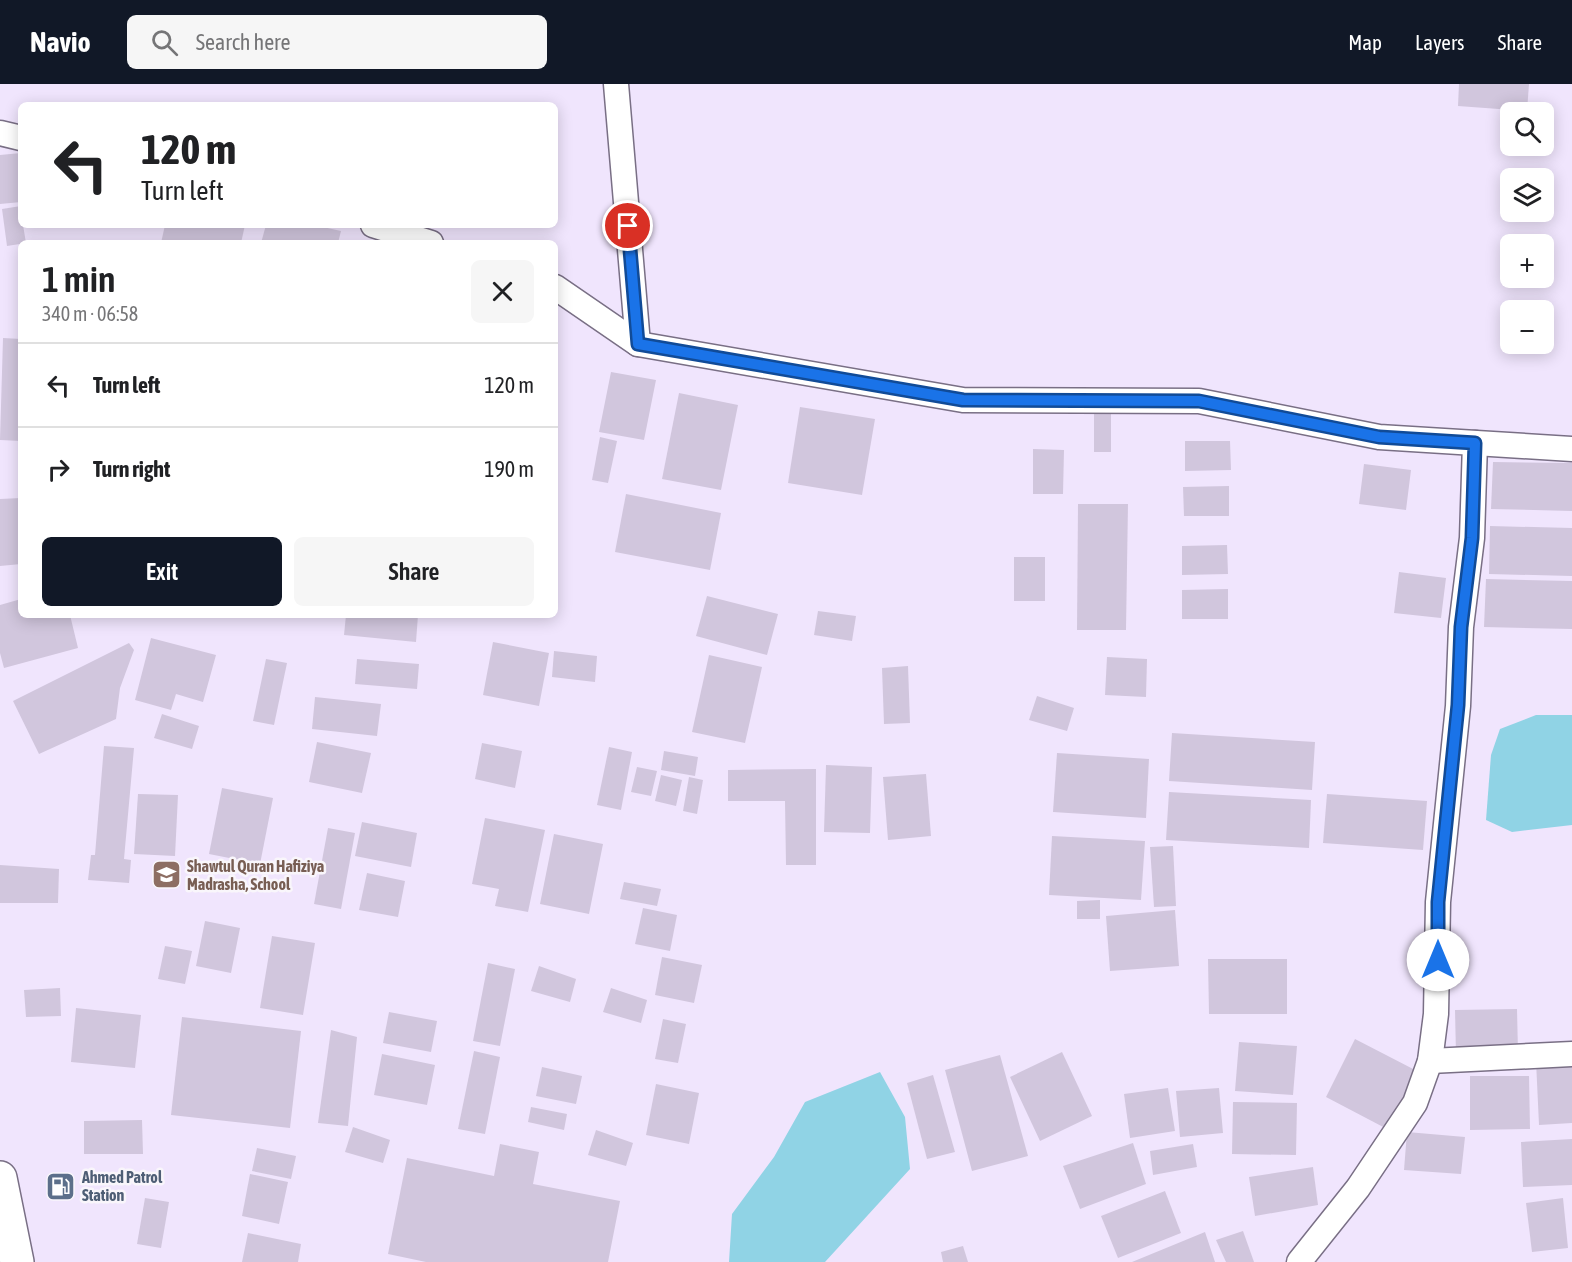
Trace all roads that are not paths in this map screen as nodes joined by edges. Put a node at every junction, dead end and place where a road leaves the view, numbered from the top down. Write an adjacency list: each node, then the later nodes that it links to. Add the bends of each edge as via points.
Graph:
1 (616, 84): 7 (street)
2 (0, 133): 3 (street)
3 (18, 137)
4 (383, 228): 5 (street)
5 (421, 240)
6 (558, 289): 7 (street)
7 (638, 344): 8 (street, via 963,400 1199,401 1379,437)
8 (1475, 443): 9 (street); 11 (street, via 1472,538 1438,902 1436,1014)
9 (1572, 449)
10 (1572, 1054): 11 (street)
11 (1430, 1061): 14 (street, via 1415,1103 1358,1188)
12 (0, 1178): 13 (highway)
13 (17, 1262)
14 (1299, 1262)

